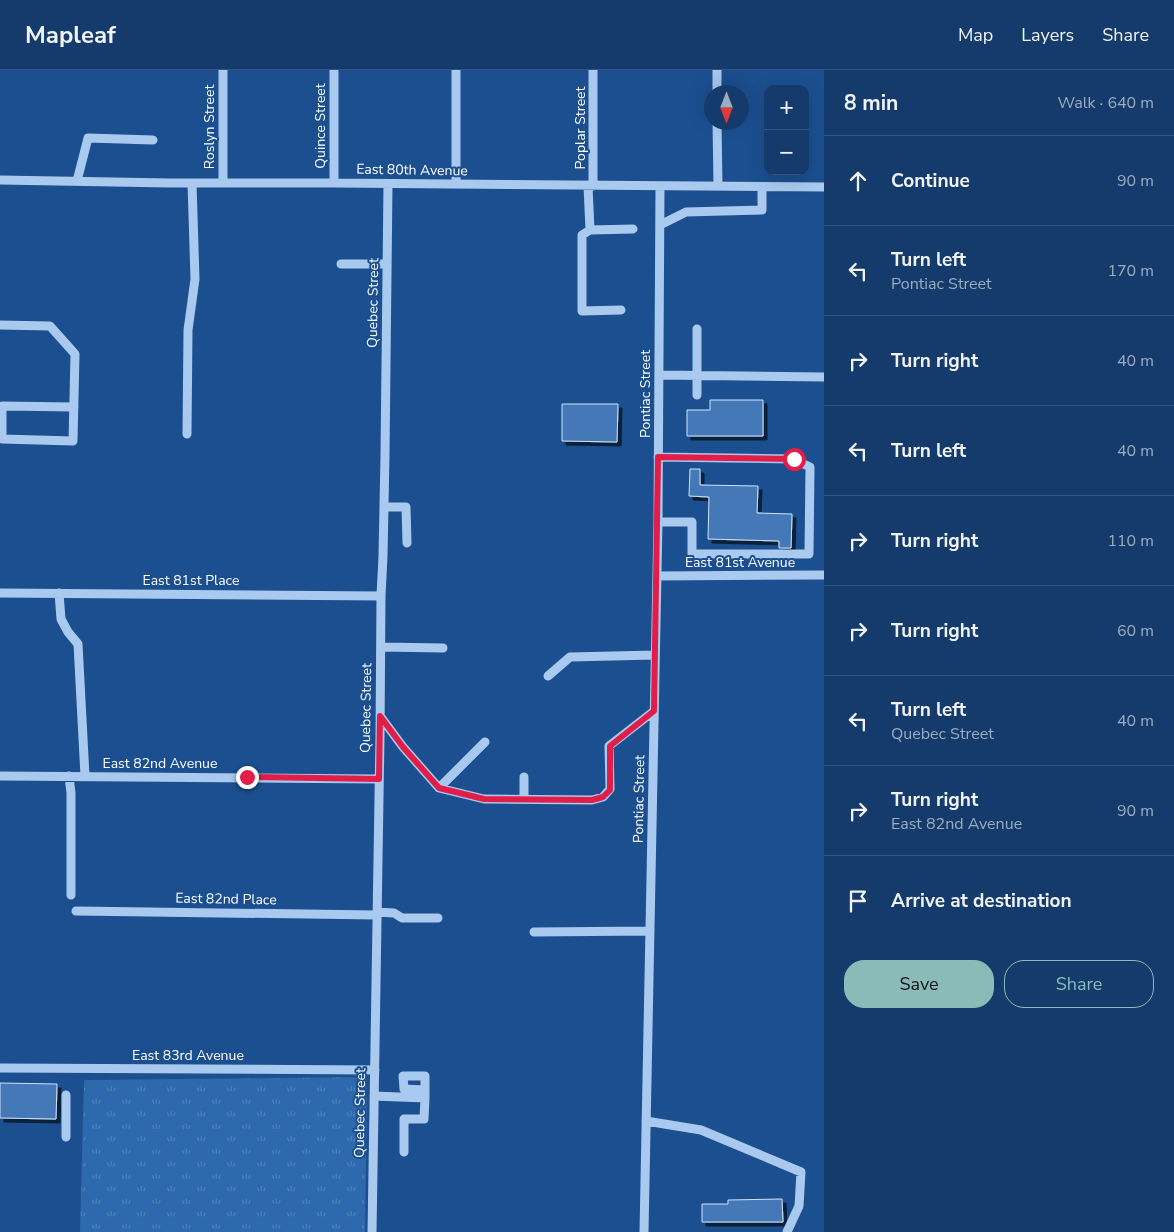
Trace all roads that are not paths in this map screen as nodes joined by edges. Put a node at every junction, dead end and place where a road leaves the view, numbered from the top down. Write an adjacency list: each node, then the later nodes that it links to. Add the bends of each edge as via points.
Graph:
1 (223, 70): 12 (street, Roslyn Street)
2 (334, 70): 13 (street, Quince Street)
3 (456, 70): 15 (street)
4 (593, 70): 16 (street, Poplar Street)
5 (717, 70): 6 (street)
6 (717, 85)
7 (717, 130): 18 (street)
8 (152, 140): 10 (street, via 88,138)
9 (0, 180): 10 (street, East 80th Avenue)
10 (77, 181): 11 (street, East 80th Avenue)
11 (192, 183): 12 (street, East 80th Avenue); 34 (street, via 195,279 188,330)
12 (223, 183): 13 (street, East 80th Avenue)
13 (334, 183): 14 (street, East 80th Avenue)
14 (388, 184): 15 (street, East 80th Avenue); 25 (street, Quebec Street)
15 (456, 184): 16 (street, East 80th Avenue)
16 (591, 186): 17 (street, East 80th Avenue); 23 (street, Poplar Street)
17 (660, 186): 18 (street, East 80th Avenue); 21 (street, Pontiac Street)
18 (718, 186): 19 (street, East 80th Avenue)
19 (762, 187): 20 (street, East 80th Avenue); 21 (street, via 762,210 686,212)
20 (824, 187)
21 (660, 225): 29 (street, Pontiac Street)
22 (633, 229): 23 (street)
23 (590, 230): 26 (street, via 582,235 582,311)
24 (341, 264): 25 (street)
25 (387, 264): 36 (street, Quebec Street)
26 (621, 310)
27 (0, 325): 33 (street, via 50,326 74,354)
28 (697, 329): 30 (street)
29 (659, 375): 30 (street); 35 (street, Pontiac Street)
30 (697, 375): 31 (street); 32 (street)
31 (824, 377)
32 (697, 394)
33 (74, 407): 33 (street, via 73,441 2,439 2,406)
34 (187, 434)
35 (658, 457): 37 (street, Pontiac Street); 37 (street, via 794,459 810,467 809,554 692,554 692,522)
36 (384, 506): 38 (street, via 406,507); 43 (street, Quebec Street)
37 (658, 522): 40 (street, Pontiac Street)
38 (407, 543)
39 (824, 575): 40 (street, East 81st Avenue)
40 (657, 576): 46 (street, Pontiac Street)
41 (0, 593): 42 (street, East 81st Place)
42 (59, 593): 43 (street, East 81st Place); 53 (street, via 61,619 78,644)
43 (381, 596): 44 (street, Quebec Street)
44 (381, 647): 45 (street); 49 (street, Quebec Street)
45 (443, 648)
46 (655, 655): 47 (street, via 570,657); 48 (street, Pontiac Street)
47 (548, 676)
48 (654, 711): 57 (street, via 610,746 610,790 603,797 592,800); 62 (street, Pontiac Street)
49 (380, 716): 55 (street, Quebec Street); 56 (street)
50 (485, 742): 56 (street)
51 (0, 776): 52 (street, East 82nd Avenue)
52 (69, 776): 53 (street, East 82nd Avenue); 58 (street)
53 (85, 776): 55 (street, East 82nd Avenue)
54 (524, 776): 57 (street)
55 (379, 779): 60 (street, Quebec Street)
56 (439, 788): 57 (street, via 484,799)
57 (524, 799)
58 (71, 895)
59 (76, 911): 60 (street, East 82nd Place)
60 (377, 914): 61 (street, East 82nd Place); 65 (street, Quebec Street)
61 (438, 918)
62 (650, 930): 63 (street); 68 (street, Pontiac Street)
63 (534, 932)
64 (0, 1068): 65 (street, East 83rd Avenue)
65 (375, 1070): 67 (street, Quebec Street)
66 (66, 1095): 69 (street)
67 (374, 1096): 70 (street, via 425,1094 424,1119 404,1119); 71 (street, Quebec Street)
68 (646, 1121): 72 (street, Pontiac Street); 73 (street, via 701,1130 801,1172 799,1206)
69 (66, 1137)
70 (404, 1152)
71 (372, 1232)
72 (644, 1232)
73 (786, 1232)

